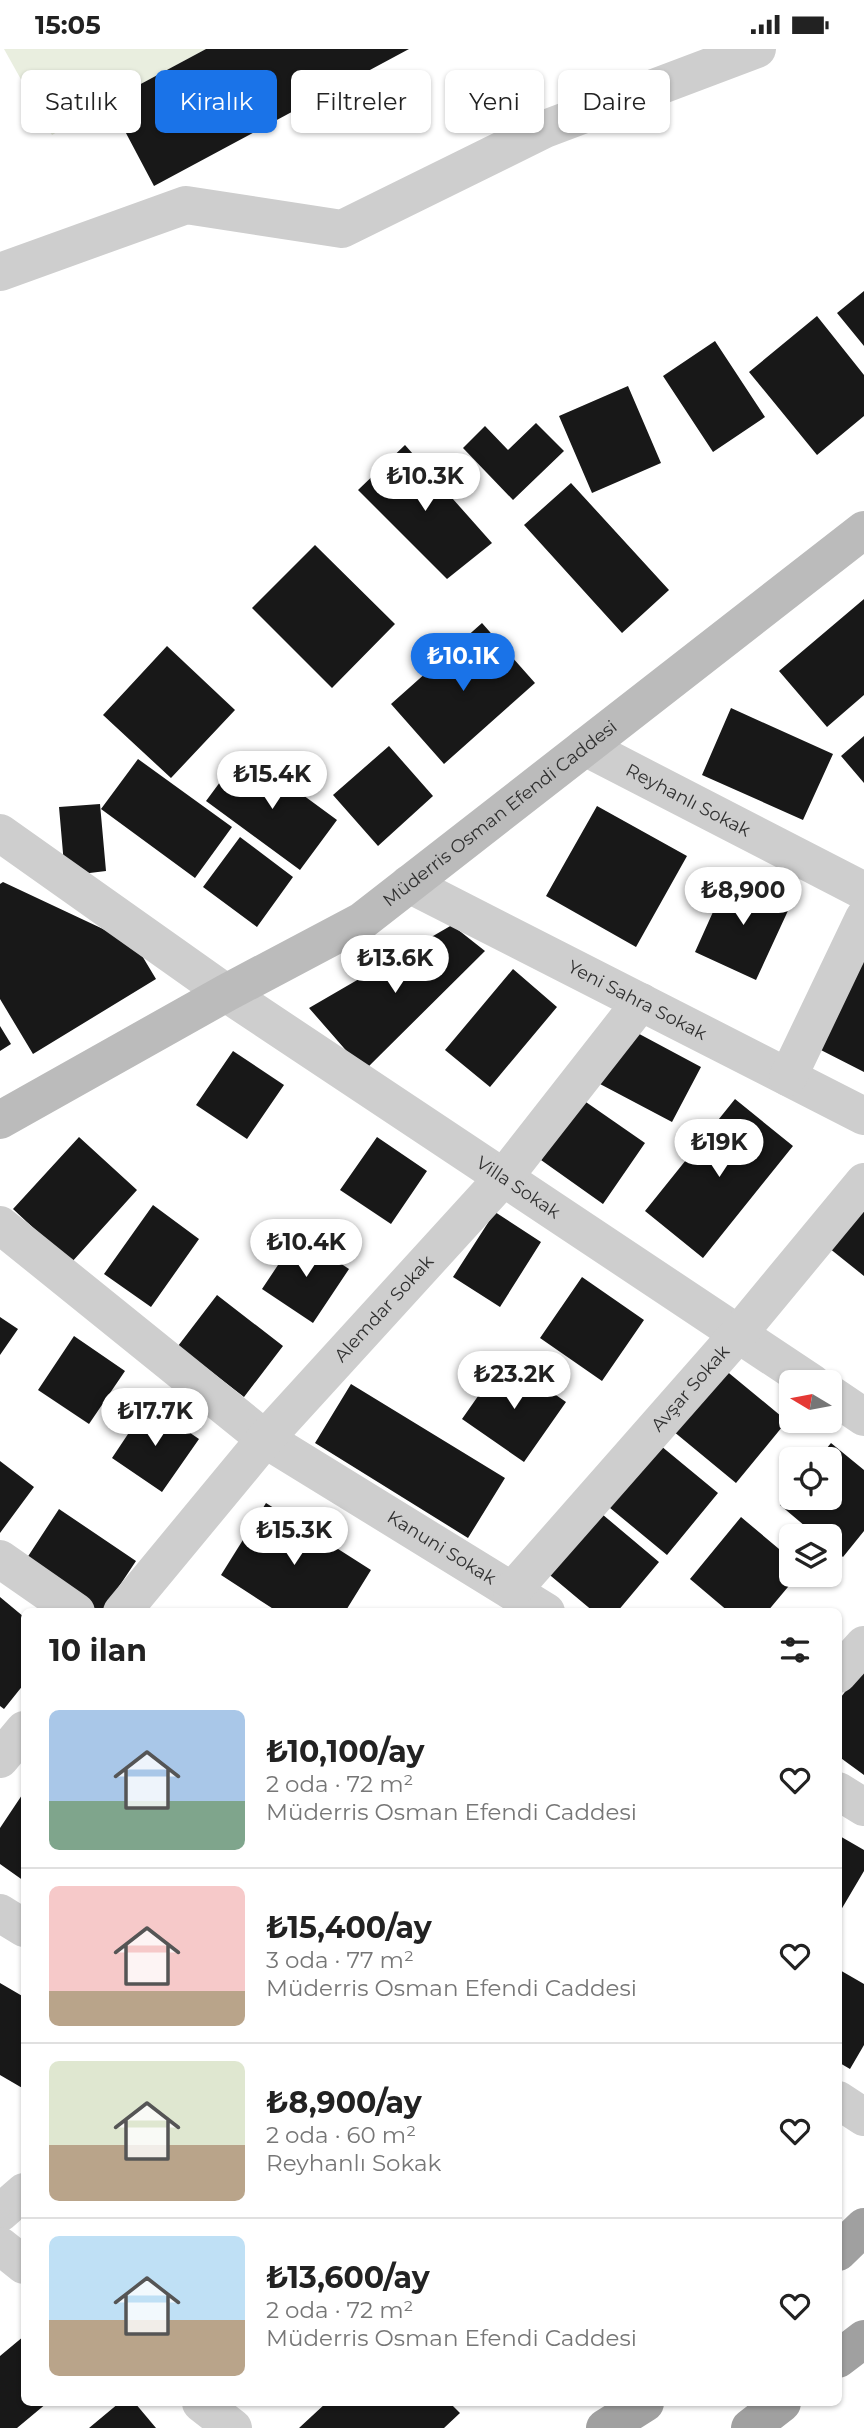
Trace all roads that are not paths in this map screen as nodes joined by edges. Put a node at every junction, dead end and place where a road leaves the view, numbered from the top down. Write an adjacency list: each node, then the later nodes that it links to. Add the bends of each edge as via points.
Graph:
1 (757, 49): 2 (street, via 545,129 342,229 186,205)
2 (0, 272)
3 (864, 530): 4 (main road, Müderris Osman Efendi Caddesi)
4 (585, 747): 6 (main road, Müderris Osman Efendi Caddesi); 7 (street, Reyhanlı Sokak)
5 (0, 833): 9 (street, Villa Sokak)
6 (409, 884): 9 (main road, Müderris Osman Efendi Caddesi, via 362,921); 10 (street, Yeni Sahra Sokak)
7 (864, 891)
8 (864, 918): 11 (street)
9 (226, 993): 13 (main road, Müderris Osman Efendi Caddesi); 14 (street, Villa Sokak)
10 (641, 1002): 11 (street, Yeni Sahra Sokak); 14 (street, Alemdar Sokak)
11 (788, 1077): 12 (street, Yeni Sahra Sokak)
12 (864, 1116)
13 (0, 1120)
14 (504, 1177): 17 (street, Villa Sokak); 21 (street, Alemdar Sokak)
15 (864, 1182): 17 (street, Avşar Sokak)
16 (0, 1225): 21 (street, Kanuni Sokak)
17 (739, 1333): 18 (street, Villa Sokak); 23 (street, Avşar Sokak)
18 (793, 1370)
19 (842, 1402): 20 (street)
20 (864, 1417)
21 (265, 1440): 23 (street, Kanuni Sokak); 25 (street, Alemdar Sokak)
22 (0, 1559): 24 (street)
23 (512, 1591): 26 (street, Kanuni Sokak)
24 (70, 1608)
25 (125, 1608)
26 (540, 1608)
27 (864, 1645): 28 (street)
28 (842, 1670)
29 (21, 1734): 30 (street)
30 (0, 1759)
31 (842, 1793): 32 (street)
32 (864, 1807)
33 (0, 1913): 34 (street)
34 (21, 1926)
35 (842, 2103): 36 (street)
36 (864, 2117)
37 (21, 2195): 38 (street)
38 (0, 2213)
39 (864, 2227): 41 (highway)
40 (0, 2246): 42 (street)
41 (842, 2248)
42 (21, 2263)
43 (864, 2339): 44 (highway)
44 (842, 2356)
45 (205, 2406): 48 (street)
46 (640, 2406): 49 (highway)
47 (778, 2406): 50 (highway)
48 (233, 2428)
49 (605, 2428)
50 (750, 2428)

